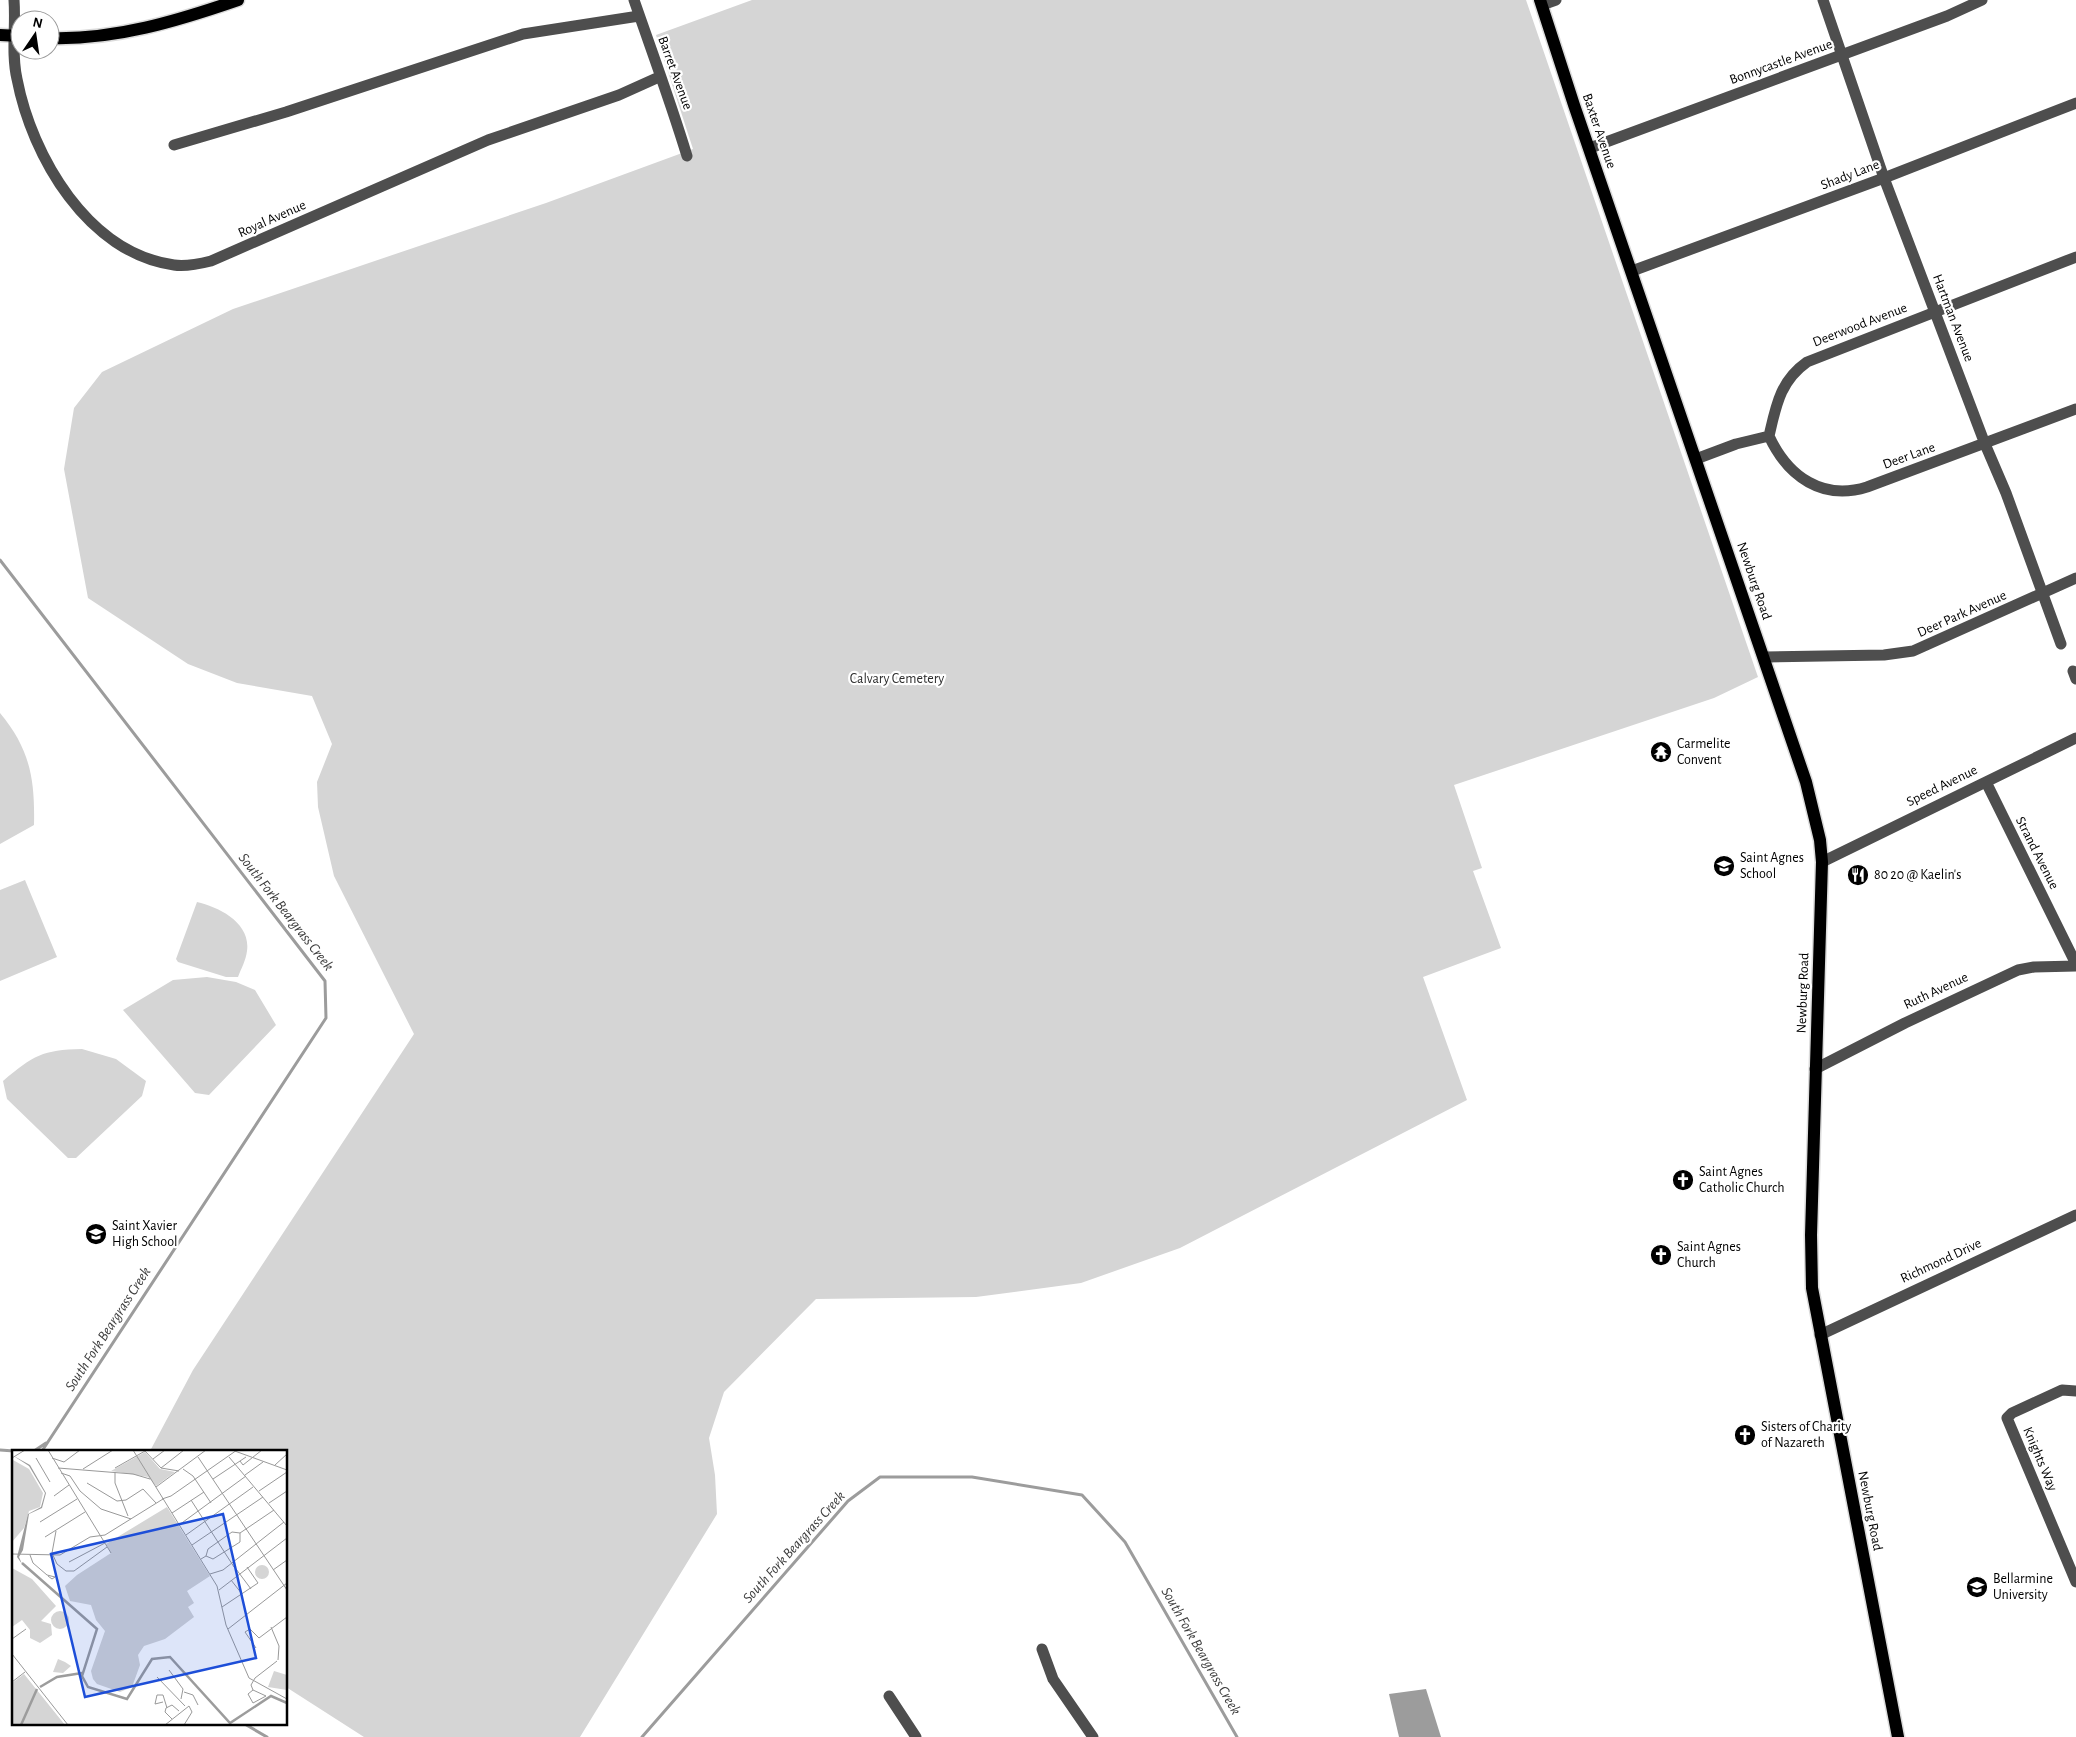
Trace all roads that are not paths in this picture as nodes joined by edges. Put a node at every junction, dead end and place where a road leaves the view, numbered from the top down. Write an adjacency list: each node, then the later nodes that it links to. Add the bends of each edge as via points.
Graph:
1 (238, 0): 8 (main road, via 121,33)
2 (634, 0): 7 (street, Barret Avenue)
3 (1556, 0): 6 (street)
4 (1823, 0): 9 (street, Hartman Avenue)
5 (1982, 0): 9 (street, Bonnycastle Avenue)
6 (1541, 3): 14 (main road, Baxter Avenue)
7 (639, 16): 11 (street, Barret Avenue); 13 (street, via 523,34)
8 (60, 37)
9 (1842, 55): 14 (street, Bonnycastle Avenue); 16 (street, Hartman Avenue)
10 (16, 60): 11 (street, Royal Avenue, via 16,79 34,138 57,178 92,223 114,242 158,262 180,266 211,261 488,140)
11 (659, 78): 15 (street, Barret Avenue)
12 (2076, 103): 16 (street, Shady Lane)
13 (174, 145)
14 (1590, 148): 18 (main road, Baxter Avenue)
15 (687, 156)
16 (1884, 178): 18 (street, Shady Lane); 19 (street, Hartman Avenue)
17 (2076, 257): 19 (street, Deerwood Avenue)
18 (1632, 271): 23 (main road, Newburg Road)
19 (1935, 312): 21 (street, Deerwood Avenue, via 1798,368 1780,392); 22 (street, Hartman Avenue)
20 (2076, 409): 22 (street, Deer Lane)
21 (1769, 436): 22 (street, Deer Lane, via 1775,449 1796,474 1837,493 1868,488); 23 (street)
22 (1984, 444): 25 (street, Hartman Avenue, via 2006,492)
23 (1696, 459): 27 (main road, Newburg Road)
24 (2076, 578): 25 (street, Deer Park Avenue)
25 (2043, 594): 26 (street, Hartman Avenue); 27 (street, Deer Park Avenue, via 1914,651 1884,655)
26 (2060, 644)
27 (1765, 657): 30 (main road, Newburg Road, via 1806,782)
28 (2076, 738): 29 (street, Speed Avenue)
29 (1986, 782): 30 (street, Speed Avenue); 31 (street, Strand Avenue)
30 (1822, 862): 32 (main road, Newburg Road)
31 (2076, 965): 32 (street, Ruth Avenue, via 2018,970 1905,1022)
32 (1815, 1069): 34 (main road, Newburg Road, via 1810,1264)
33 (2076, 1215): 34 (street, Richmond Drive)
34 (1820, 1335): 41 (main road, Newburg Road)
35 (2076, 1391): 36 (street, Knights Way, via 2062,1390 2007,1418)
36 (2076, 1582)
37 (1042, 1649): 40 (street, via 1053,1679)
38 (889, 1696): 39 (street)
39 (916, 1737)
40 (1093, 1737)
41 (1898, 1737)

